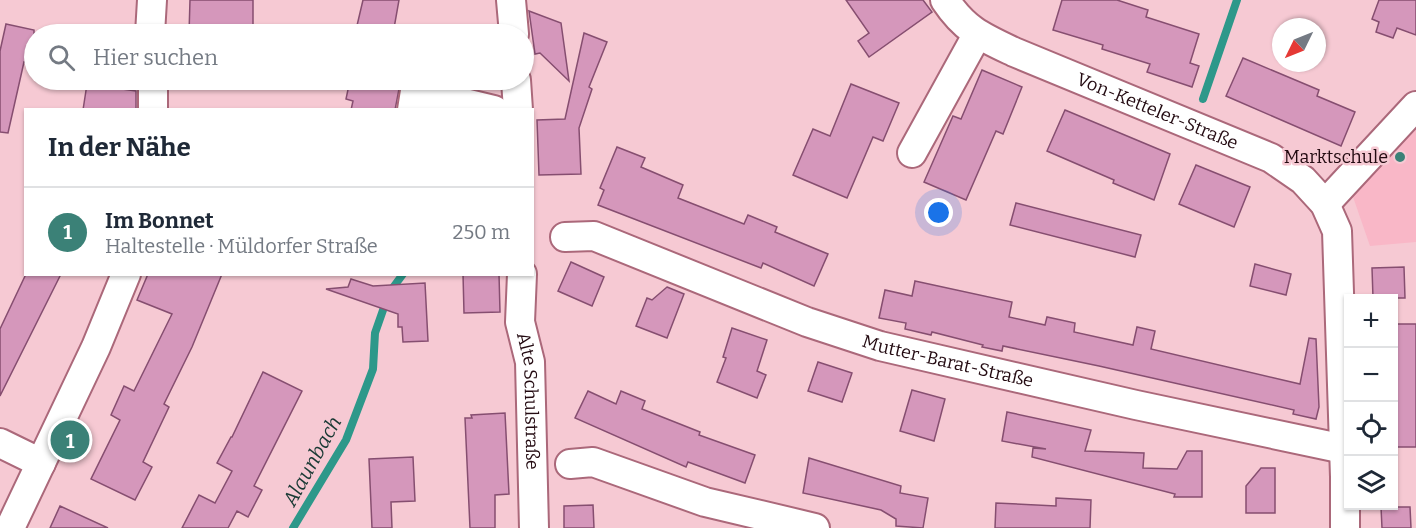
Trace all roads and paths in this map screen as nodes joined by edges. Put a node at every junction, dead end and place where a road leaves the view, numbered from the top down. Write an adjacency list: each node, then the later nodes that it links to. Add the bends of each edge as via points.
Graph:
1 (152, 0): 4 (street)
2 (511, 0): 5 (street)
3 (945, 0): 6 (street, Von-Ketteler-Straße, via 956,17)
4 (151, 24)
5 (513, 24)
6 (977, 35): 14 (street); 15 (street, Von-Ketteler-Straße, via 1271,158 1303,180)
7 (153, 90): 10 (street)
8 (517, 90): 13 (street)
9 (1416, 106): 15 (street)
10 (153, 108)
11 (411, 108): 12 (street, via 415,91)
12 (486, 108)
13 (518, 108)
14 (912, 153)
15 (1325, 204): 20 (street, Von-Ketteler-Straße, via 1337,231)
16 (565, 237): 20 (street, Mutter-Barat-Straße, via 594,236 807,322 880,346)
17 (125, 276): 22 (street)
18 (522, 276): 25 (street, Alte Schulstraße, via 520,322 530,362)
19 (0, 443): 22 (street)
20 (1344, 449)
21 (1344, 456): 27 (street, Von-Ketteler-Straße)
22 (41, 463): 24 (street)
23 (570, 464): 26 (street, via 592,462 705,502)
24 (10, 528)
25 (534, 528)
26 (814, 528)
27 (1345, 528)

